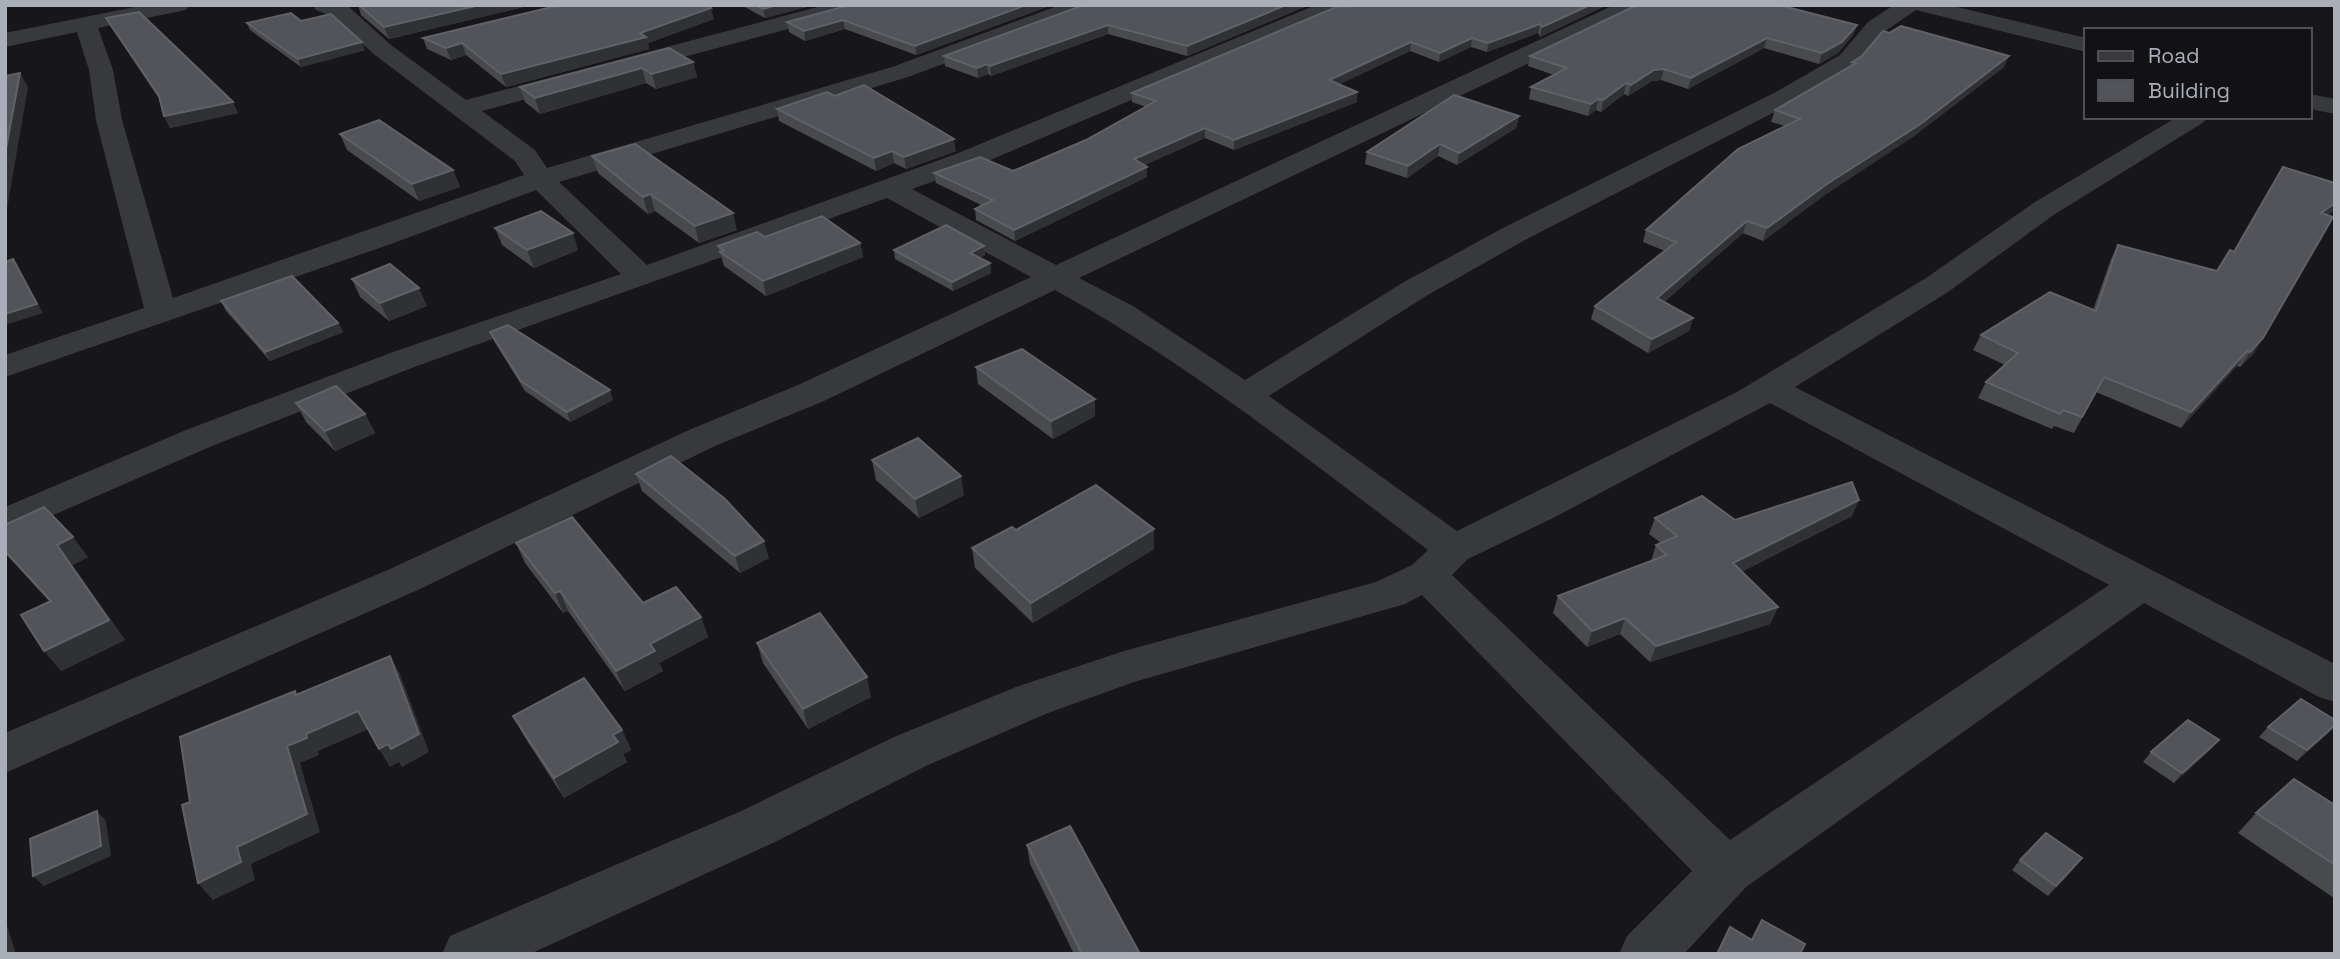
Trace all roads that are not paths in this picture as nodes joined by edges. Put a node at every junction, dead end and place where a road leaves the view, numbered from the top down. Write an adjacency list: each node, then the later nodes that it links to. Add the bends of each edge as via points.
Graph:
1 (178, 5): 9 (street)
2 (324, 5): 14 (street, via 341,12)
3 (850, 5): 17 (street)
4 (1081, 5): 19 (street, via 900,72)
5 (1335, 5): 20 (street, via 1100,106)
6 (1632, 5): 22 (street)
7 (1909, 5): 26 (street, via 1876,27 1848,60 1415,289)
8 (1921, 5): 13 (street)
9 (138, 10): 10 (street)
10 (85, 24): 11 (street); 23 (street, via 101,70 109,120)
11 (5, 40)
12 (410, 44): 14 (street)
13 (2084, 46)
14 (383, 50): 17 (street)
15 (2312, 101): 16 (street)
16 (2335, 107)
17 (462, 109): 19 (street, via 525,156)
18 (2192, 119): 25 (street, via 2045,208 1937,285)
19 (540, 179): 21 (street); 23 (street)
20 (889, 188): 21 (street); 22 (street)
21 (642, 278): 27 (street, via 405,359 225,428)
22 (1057, 278): 26 (street, via 1121,313); 31 (street, via 811,393 702,438 405,579)
23 (161, 313): 24 (street)
24 (5, 367)
25 (1769, 388): 28 (street); 29 (street)
26 (1245, 396): 28 (street)
27 (5, 523)
28 (1441, 562): 32 (street); 33 (street, via 1390,593 1124,668 1032,700)
29 (2141, 584): 30 (street); 32 (street)
30 (2335, 685)
31 (5, 754)
32 (1727, 871): 34 (street)
33 (470, 954)
34 (1647, 954)

